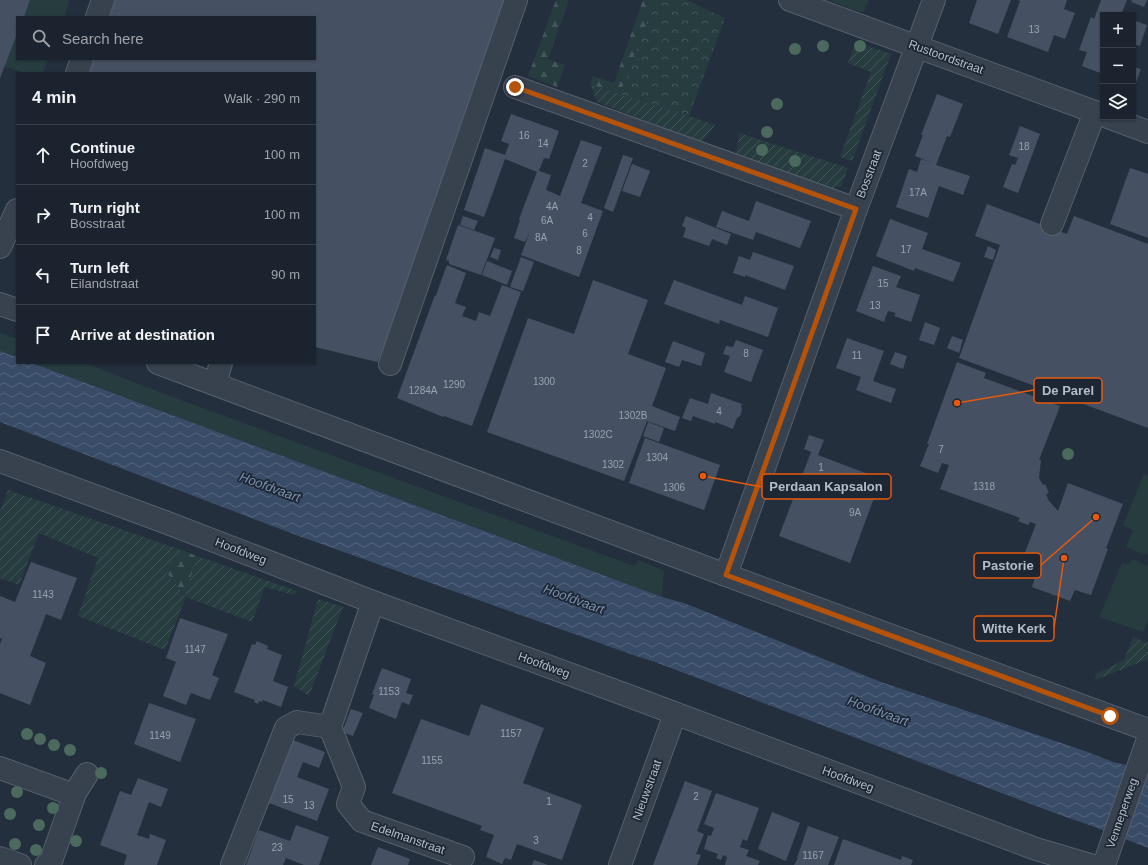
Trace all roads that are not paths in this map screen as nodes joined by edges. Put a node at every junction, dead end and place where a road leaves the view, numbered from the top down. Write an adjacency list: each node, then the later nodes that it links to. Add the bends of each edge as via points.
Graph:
1 (103, 0): 5 (street)
2 (516, 0): 22 (street)
3 (790, 0): 6 (street, Rustoordstraat)
4 (934, 0): 6 (street, Bosstraat)
5 (97, 16)
6 (917, 47): 10 (street, Rustoordstraat); 14 (street, Bosstraat)
7 (82, 60): 8 (street)
8 (77, 72)
9 (515, 87): 14 (street)
10 (1100, 114)
11 (1100, 119): 16 (street)
12 (1116, 120): 13 (street, Rustoordstraat)
13 (1148, 132)
14 (856, 209): 25 (street, Bosstraat)
15 (16, 212): 17 (street)
16 (1052, 224)
17 (0, 247)
18 (0, 304): 19 (street)
19 (16, 310)
20 (161, 364): 23 (street)
21 (221, 364): 23 (street)
22 (390, 364)
23 (215, 384): 25 (street)
24 (0, 461): 26 (street, Hoofdweg)
25 (726, 575): 29 (street)
26 (374, 602): 27 (street, Hoofdweg); 28 (street)
27 (675, 714): 39 (street, Nieuwstraat); 40 (street, Hoofdweg, via 1036,849)
28 (330, 727): 34 (street, Edelmanstraat, via 354,788 348,804 362,821); 38 (street, via 297,722 286,728)
29 (1148, 730)
30 (1148, 739): 41 (street, Venneperweg)
31 (0, 768): 33 (street)
32 (87, 774): 33 (street)
33 (74, 795): 37 (street, via 51,861)
34 (463, 857)
35 (0, 858): 36 (street)
36 (20, 865)
37 (46, 865)
38 (232, 865)
39 (620, 865)
40 (1090, 865)
41 (1104, 865)

